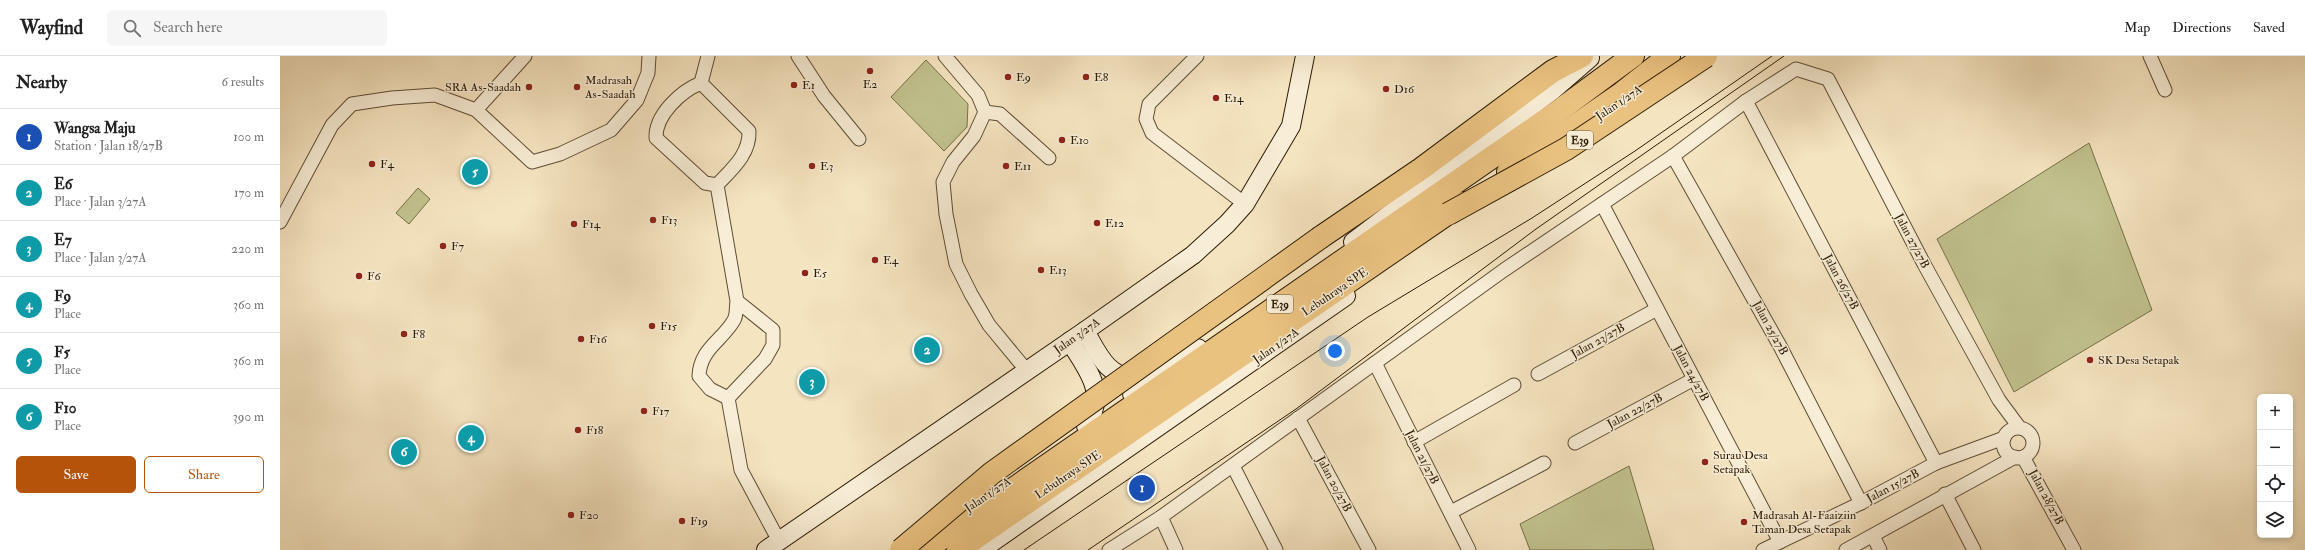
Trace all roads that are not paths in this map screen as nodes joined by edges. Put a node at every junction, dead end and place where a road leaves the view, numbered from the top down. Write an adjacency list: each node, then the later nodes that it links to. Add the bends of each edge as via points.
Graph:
1 (525, 56): 18 (street)
2 (649, 56): 18 (street, via 648,73 637,100 610,130 560,154 532,162)
3 (708, 56): 15 (street)
4 (798, 56): 20 (street, via 824,96)
5 (945, 56): 19 (street, via 978,95)
6 (1197, 56): 24 (street, via 1149,104 1146,119 1152,133)
7 (1305, 56): 24 (main road, Jalan 3/27A, via 1291,126)
8 (1582, 56): 55 (highway, bridge, via 1553,71 1420,169 992,473)
9 (1592, 56): 34 (main road, Jalan 1/27A, via 1553,90 1338,253)
10 (1633, 56): 57 (highway, Lebuhraya SPE / E39, via 1553,115)
11 (1669, 56): 26 (highway, Lebuhraya SPE / E39, bridge, via 1622,93)
12 (1688, 56): 59 (main road, Jalan 1/27A)
13 (1706, 56): 26 (highway, E39, bridge, via 1566,149)
14 (2150, 56): 16 (street)
15 (701, 83): 23 (street, via 749,131 749,143 741,159); 23 (street, via 688,88 664,113 656,128 656,138 705,183)
16 (2165, 90)
17 (1746, 101): 21 (street); 41 (street, Jalan 27/27B, via 1796,69 1828,79 1924,264 2000,400); 46 (street, Jalan 26/27B)
18 (476, 110): 27 (street, via 435,95 352,104 332,125)
19 (985, 112): 22 (street, via 1000,114); 33 (street, via 974,136 953,162 943,182 946,214 956,264 968,288 989,325)
20 (859, 139)
21 (1673, 156): 25 (street); 49 (street, Jalan 25/27B, via 1780,346)
22 (1049, 158)
23 (717, 185): 28 (street)
24 (1245, 204): 30 (main road, Jalan 3/27A, via 1193,255)
25 (1602, 204): 29 (street, Jalan 24/27B); 32 (street)
26 (1448, 214): 58 (highway, Lebuhraya SPE / E39)
27 (280, 222)
28 (737, 301): 38 (street, via 735,319 699,364 699,376 710,389); 38 (street, via 773,330 773,344 765,359)
29 (1657, 309): 35 (street, Jalan 23/27B); 36 (street, Jalan 24/27B)
30 (1085, 331): 31 (main road, Jalan 3/27A); 34 (main road, via 1109,369 1126,378 1137,380)
31 (1070, 341): 33 (main road, Jalan 3/27A); 40 (main road, via 1097,392 1097,403)
32 (1375, 363): 39 (street); 42 (street, Jalan 21/27B)
33 (1027, 371): 54 (main road, Jalan 3/27A)
34 (1159, 374): 40 (main road, Jalan 1/27A)
35 (1538, 374)
36 (1694, 379): 43 (street, Jalan 22/27B); 53 (street, Jalan 24/27B)
37 (1514, 385): 42 (street)
38 (728, 398): 54 (street, via 741,470)
39 (1298, 418): 47 (street); 63 (street, Jalan 20/27B)
40 (1086, 426): 56 (main road, Jalan 1/27A)
41 (2011, 432): 44 (street, via 2005,450); 44 (street, via 2027,430 2032,436 2033,445); 46 (street, Jalan 15/27B)
42 (1414, 442): 50 (street, Jalan 21/27B)
43 (1575, 443)
44 (2024, 458): 48 (street); 69 (street, Jalan 28/27B)
45 (1544, 463): 50 (street)
46 (1936, 463): 49 (street, Jalan 15/27B)
47 (1233, 466): 51 (street); 62 (street)
48 (1944, 494): 52 (street); 68 (street)
49 (1861, 503): 53 (street, Jalan 15/27B)
50 (1451, 512): 64 (street, Jalan 21/27B)
51 (1161, 518): 60 (street); 61 (street)
52 (1873, 536): 66 (street); 67 (street)
53 (1780, 542): 65 (street, Jalan 15/27B)
54 (773, 545)
55 (901, 550)
56 (906, 550)
57 (925, 550)
58 (958, 550)
59 (981, 550)
60 (1109, 550)
61 (1176, 550)
62 (1276, 550)
63 (1369, 550)
64 (1469, 550)
65 (1763, 550)
66 (1846, 550)
67 (1880, 550)
68 (1974, 550)
69 (2074, 550)

